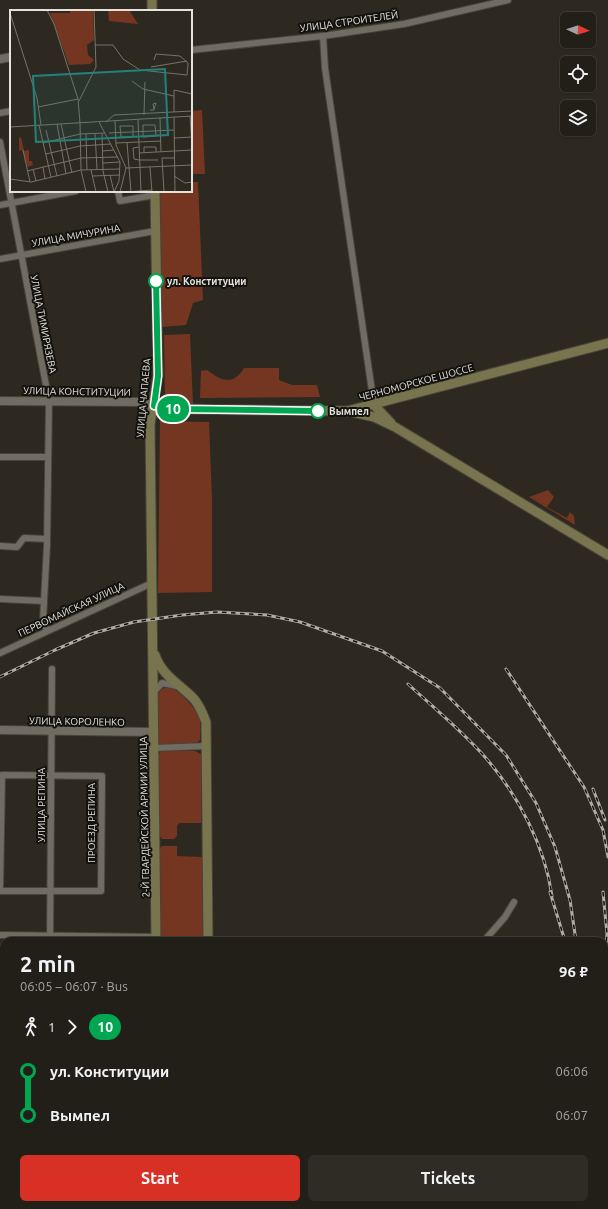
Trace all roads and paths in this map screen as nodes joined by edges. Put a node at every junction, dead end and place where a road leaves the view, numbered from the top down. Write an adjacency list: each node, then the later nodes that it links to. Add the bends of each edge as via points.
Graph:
1 (508, 0): 2 (street, УЛИЦА СТРОИТЕЛЕЙ, via 404,24)
2 (323, 36): 3 (street, УЛИЦА СТРОИТЕЛЕЙ); 20 (street, via 325,68)
3 (192, 50)
4 (10, 57): 5 (street)
5 (0, 59)
6 (10, 111): 7 (street)
7 (0, 113)
8 (0, 142): 12 (street, УЛИЦА ТИМИРЯЗЕВА)
9 (61, 192): 12 (street)
10 (118, 192): 11 (street, via 120,201)
11 (155, 193): 14 (main road, УЛИЦА ЧАПАЕВА)
12 (11, 203): 13 (street); 15 (street, УЛИЦА ТИМИРЯЗЕВА)
13 (0, 205)
14 (155, 231): 15 (street, УЛИЦА МИЧУРИНА); 21 (main road, УЛИЦА ЧАПАЕВА, via 158,376)
15 (21, 255): 16 (street, УЛИЦА МИЧУРИНА); 19 (street, УЛИЦА ТИМИРЯЗЕВА)
16 (0, 259)
17 (608, 343): 20 (main road, ЧЕРНОМОРСКОЕ ШОССЕ)
18 (0, 401): 19 (street, УЛИЦА КОНСТИТУЦИИ)
19 (49, 401): 21 (street, УЛИЦА КОНСТИТУЦИИ, via 142,402); 27 (street, УЛИЦА ТИМИРЯЗЕВА)
20 (374, 405): 23 (main road, ЧЕРНОМОРСКОЕ ШОССЕ); 24 (main road)
21 (154, 406): 22 (main road, ЧЕРНОМОРСКОЕ ШОССЕ); 25 (main road, УЛИЦА ЧАПАЕВА, via 150,424)
22 (177, 409): 23 (main road, ЧЕРНОМОРСКОЕ ШОССЕ); 25 (main road, via 163,411 155,418)
23 (347, 412): 24 (main road, via 374,417)
24 (395, 428): 30 (main road)
25 (150, 450): 31 (main road, УЛИЦА ЧАПАЕВА)
26 (0, 457): 27 (street)
27 (48, 458): 28 (street, УЛИЦА ТИМИРЯЗЕВА)
28 (47, 539): 29 (street, via 24,538 17,547); 33 (street, УЛИЦА ТИМИРЯЗЕВА)
29 (0, 546)
30 (608, 555)
31 (152, 584): 34 (street, ПЕРВОМАЙСКАЯ УЛИЦА); 35 (main road, УЛИЦА ЧАПАЕВА)
32 (0, 599): 33 (street)
33 (44, 601): 34 (street, УЛИЦА ТИМИРЯЗЕВА, via 43,620)
34 (47, 631): 36 (street, ПЕРВОМАЙСКАЯ УЛИЦА)
35 (152, 646): 38 (main road, via 158,664); 39 (main road, 2-Й ГВАРДЕЙСКОЙ АРМИИ УЛИЦА)
36 (0, 653)
37 (52, 668): 41 (street, УЛИЦА РЕПИНА)
38 (179, 686): 39 (street, via 162,683); 43 (main road, via 202,710 206,722)
39 (153, 693): 42 (main road, 2-Й ГВАРДЕЙСКОЙ АРМИИ УЛИЦА)
40 (0, 730): 41 (street, УЛИЦА КОРОЛЕНКО)
41 (51, 731): 42 (street, УЛИЦА КОРОЛЕНКО); 45 (street, УЛИЦА РЕПИНА)
42 (153, 732): 44 (main road, 2-Й ГВАРДЕЙСКОЙ АРМИИ УЛИЦА)
43 (206, 746): 44 (street); 52 (main road)
44 (154, 748): 51 (main road, 2-Й ГВАРДЕЙСКОЙ АРМИИ УЛИЦА)
45 (51, 775): 46 (street, УЛИЦА РЕПИНА); 46 (street, ПРОЕЗД РЕПИНА, via 2,775 0,891); 46 (street, ПРОЕЗД РЕПИНА, via 102,776 102,824 101,891)
46 (50, 892): 50 (street, УЛИЦА РЕПИНА)
47 (514, 902): 53 (street)
48 (0, 935): 49 (street)
49 (25, 937)
50 (50, 937)
51 (156, 937)
52 (208, 937)
53 (488, 937)

